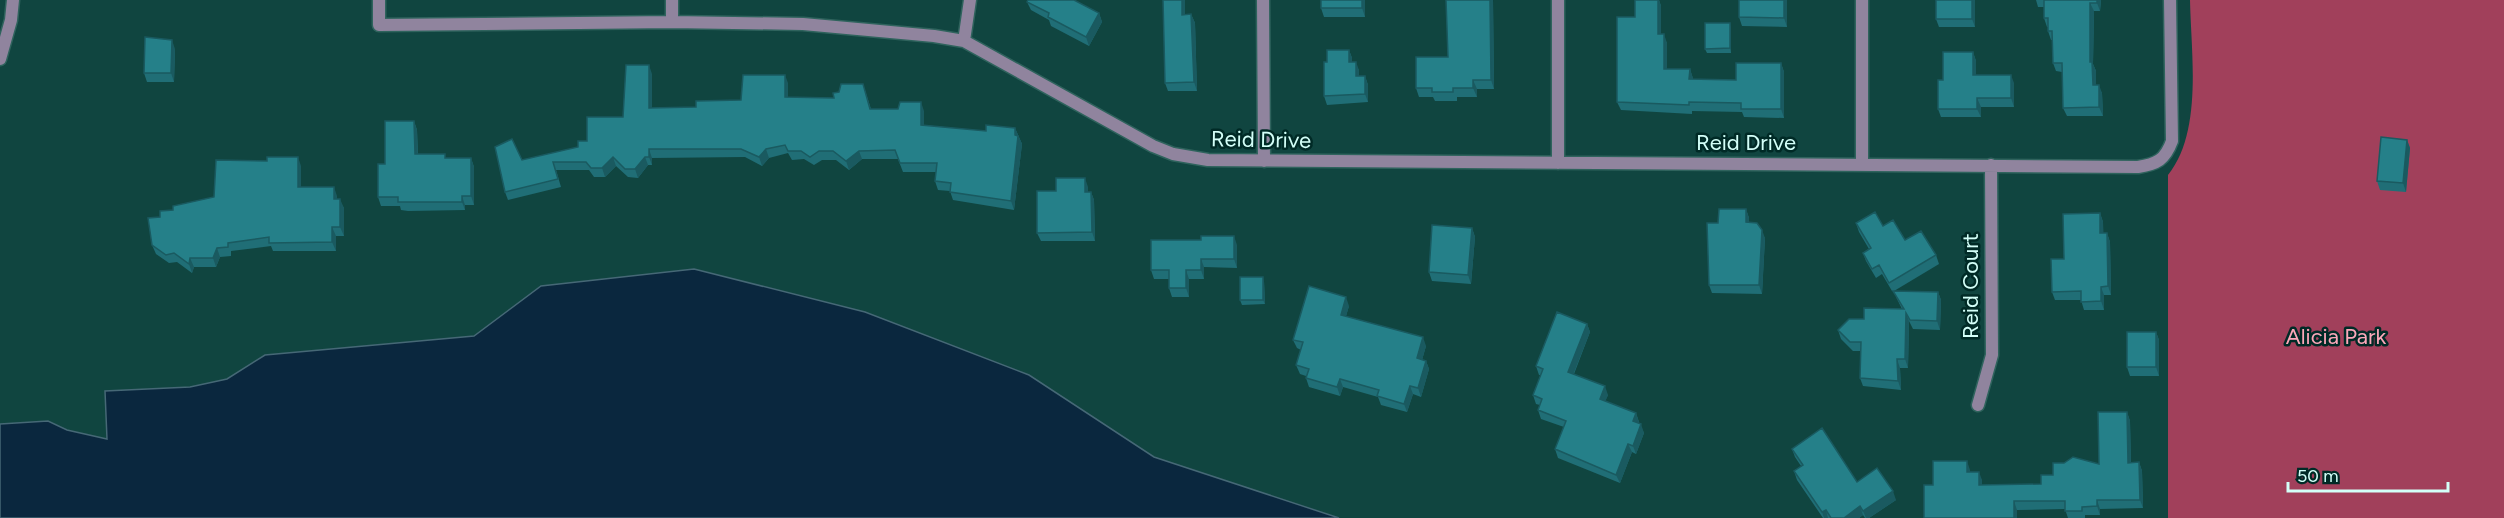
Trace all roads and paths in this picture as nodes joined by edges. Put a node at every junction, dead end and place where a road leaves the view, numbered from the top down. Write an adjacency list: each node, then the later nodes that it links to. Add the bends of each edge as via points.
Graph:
1 (13, 0): 11 (street)
2 (379, 0): 9 (street, Reid Drive, via 379,25)
3 (672, 0): 9 (street)
4 (970, 0): 10 (street)
5 (1263, 0): 12 (street)
6 (1558, 0): 13 (street)
7 (1862, 0): 14 (street)
8 (2170, 0): 15 (street, Reid Drive, via 2172,141 2168,154 2157,164 2138,167)
9 (672, 22): 10 (street, Reid Drive, via 844,26)
10 (964, 41): 12 (street, Reid Drive, via 1153,146 1189,158)
11 (0, 59)
12 (1264, 161): 13 (street, Reid Drive)
13 (1558, 163): 14 (street, Reid Drive)
14 (1862, 164): 15 (street, Reid Drive)
15 (1991, 165): 16 (street, Reid Court, via 1992,355)
16 (1978, 405)

